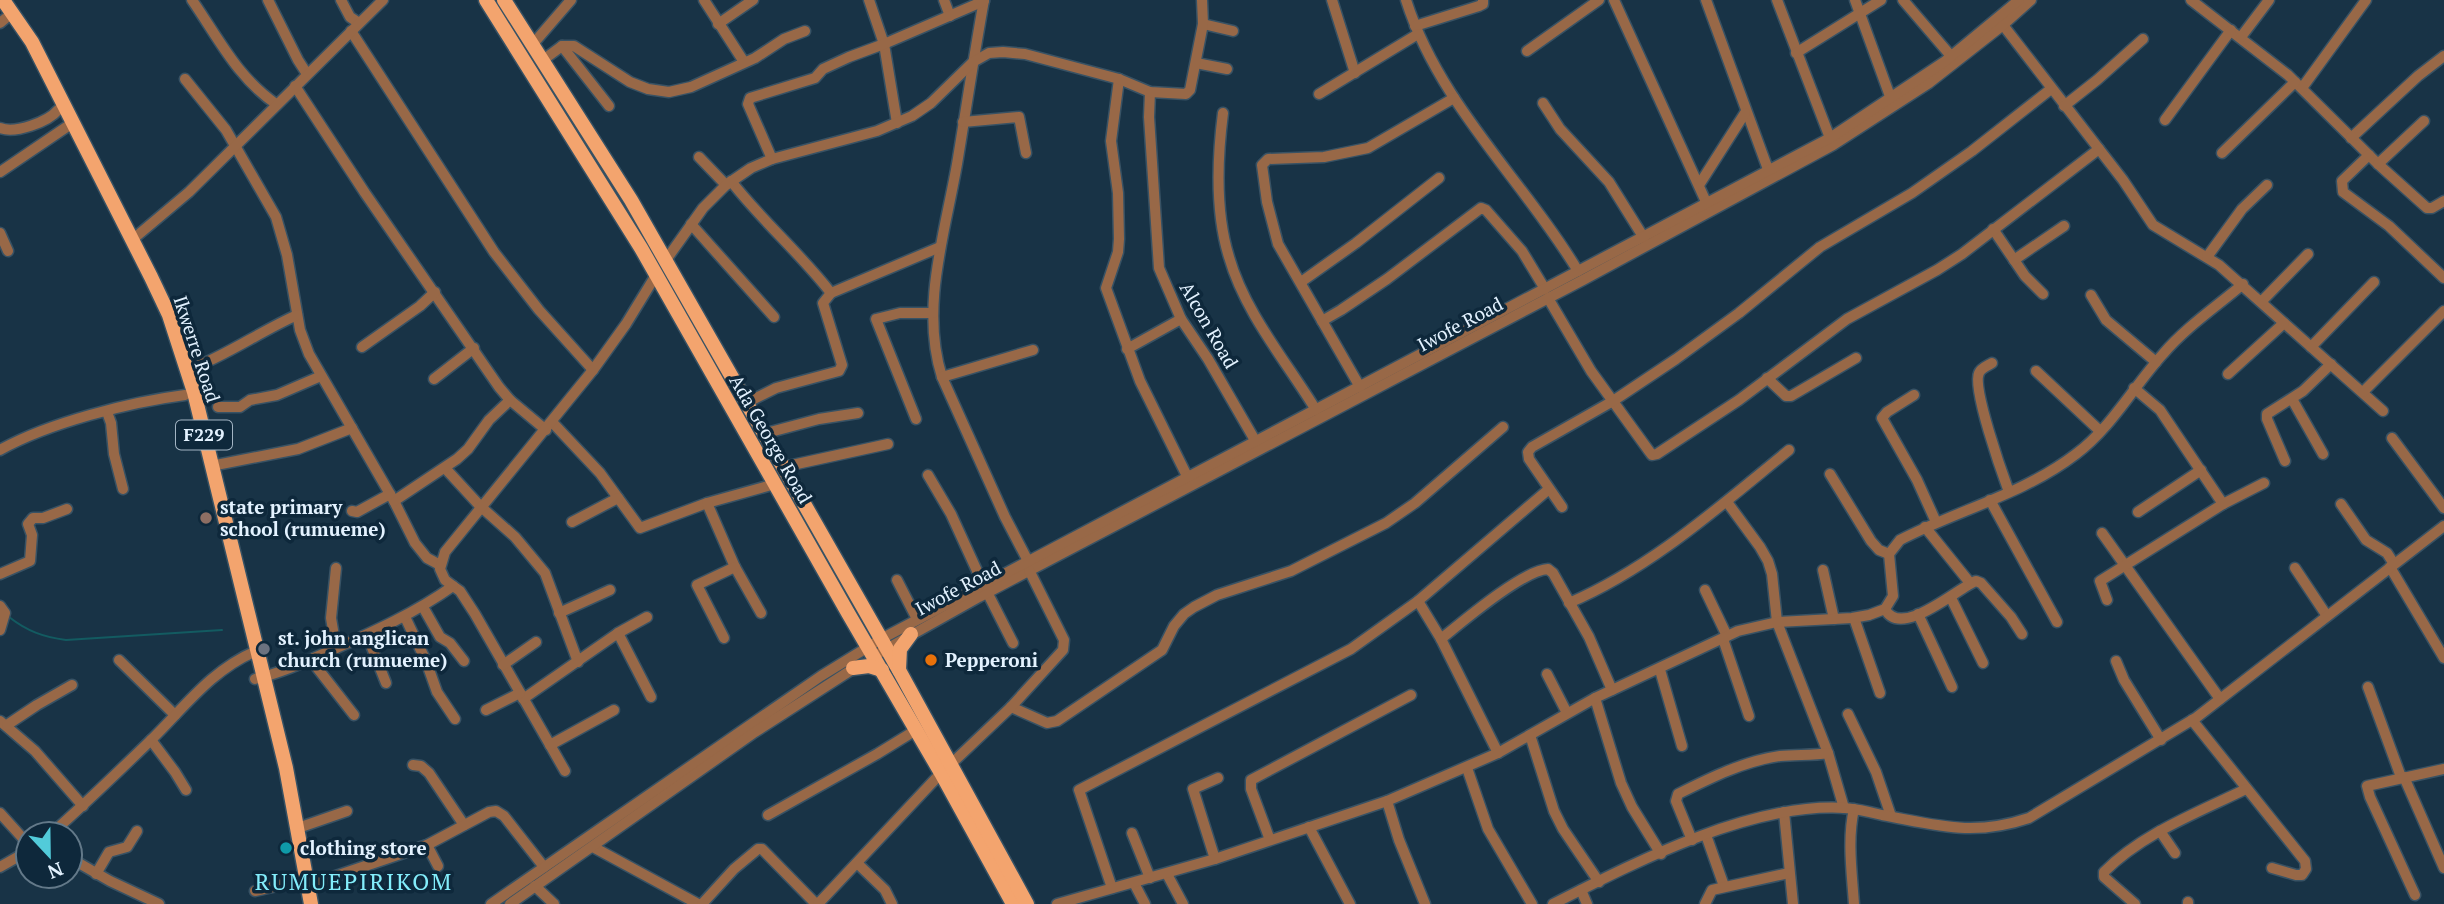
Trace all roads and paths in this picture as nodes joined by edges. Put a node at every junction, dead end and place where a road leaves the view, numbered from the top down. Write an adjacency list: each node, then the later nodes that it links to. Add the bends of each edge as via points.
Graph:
1 (192, 0): 65 (street, via 244,78)
2 (268, 0): 54 (street)
3 (341, 0): 35 (street)
4 (383, 0): 35 (street)
5 (486, 0): 109 (main road, Ada George Road)
6 (504, 0): 41 (main road, Ada George Road)
7 (570, 0): 41 (street)
8 (704, 0): 32 (street)
9 (753, 0): 32 (street)
10 (869, 0): 42 (street)
11 (944, 0): 31 (street)
12 (984, 0): 31 (street); 50 (street)
13 (1202, 0): 33 (street)
14 (1332, 0): 53 (street)
15 (1406, 0): 36 (street)
16 (1483, 0): 36 (street, via 1479,6)
17 (1599, 0): 44 (street)
18 (1614, 0): 92 (street)
19 (1706, 0): 70 (street)
20 (1777, 0): 45 (street)
21 (1855, 0): 30 (street)
22 (1881, 0): 30 (street)
23 (1903, 0): 47 (street)
24 (2019, 0): 47 (street, Iwofe Road)
25 (2031, 0): 34 (street, Iwofe Road)
26 (2191, 0): 39 (street)
27 (2269, 0): 39 (street)
28 (2366, 0): 57 (street)
29 (2, 8): 68 (main road, Ikwerre Road / F229); 101 (main road, Ikwerre Road / F229, via 32,42)
30 (1861, 12): 45 (street); 63 (street)
31 (950, 16): 42 (street)
32 (719, 24): 49 (street)
33 (1203, 24): 38 (street); 51 (street)
34 (2003, 25): 59 (street); 71 (street, Iwofe Road, via 1939,75)
35 (355, 27): 54 (street); 137 (street, via 494,252)
36 (1416, 30): 53 (street); 62 (street)
37 (805, 31): 49 (street)
38 (1233, 31)
39 (2236, 34): 57 (street); 72 (street)
40 (2143, 39): 67 (street)
41 (533, 44): 48 (main road, Ada George Road)
42 (884, 44): 75 (street); 86 (street, via 829,66 815,78 748,100)
43 (562, 46): 48 (street); 49 (street, via 574,46 630,82 669,92 691,87); 66 (street)
44 (1527, 51)
45 (1796, 53): 78 (street)
46 (2444, 56): 79 (street)
47 (1951, 57): 63 (street, Iwofe Road)
48 (543, 60): 106 (main road, Ada George Road)
49 (744, 62)
50 (973, 62): 56 (street, via 989,53 1014,53); 73 (street); 75 (street, via 931,103)
51 (1196, 63): 52 (street); 60 (street, via 1188,93)
52 (1227, 69)
53 (1355, 73): 61 (street)
54 (307, 74): 58 (street)
55 (186, 79): 80 (street)
56 (1119, 79): 60 (street); 130 (street, via 1111,141 1119,239 1106,288)
57 (2298, 85): 79 (street); 83 (street)
58 (295, 86): 65 (street); 114 (street)
59 (2051, 89): 67 (street); 151 (street, via 1912,193 1820,247 1740,313)
60 (1150, 92): 124 (street, Alcon Road, via 1158,257)
61 (1319, 94)
62 (1454, 98): 108 (street); 111 (street, via 1368,148 1334,156 1265,161 1263,181 1271,222 1284,257)
63 (1891, 99): 71 (street, Iwofe Road)
64 (1543, 103): 100 (street, via 1560,129 1609,182)
65 (276, 104): 80 (street)
66 (609, 106)
67 (2064, 106): 81 (street)
68 (58, 110): 76 (main road, Ikwerre Road / F229); 77 (street, via 37,124)
69 (1223, 113): 154 (street, via 1220,191 1228,256 1255,315)
70 (1745, 113): 89 (street); 92 (street)
71 (1876, 114): 78 (street, Iwofe Road); 116 (street, Iwofe Road, via 1768,181)
72 (2165, 120)
73 (963, 121): 82 (street, via 1019,117); 102 (street)
74 (2424, 121): 87 (street)
75 (897, 123): 86 (street)
76 (68, 126): 88 (street); 147 (main road, Ikwerre Road / F229, via 163,322)
77 (0, 128)
78 (1830, 138): 89 (street, Iwofe Road)
79 (2351, 138): 84 (street)
80 (235, 145): 101 (street); 122 (street, via 276,217)
81 (2099, 149): 98 (street); 105 (street, via 2153,225)
82 (1026, 153)
83 (2222, 153)
84 (2369, 155): 87 (street); 110 (street, via 2342,181 2343,192 2389,226)
85 (699, 157): 91 (street)
86 (772, 159): 91 (street)
87 (2378, 164): 94 (street, via 2427,208)
88 (0, 172)
89 (1769, 172): 95 (street, Iwofe Road)
90 (1440, 178): 111 (street)
91 (729, 183): 96 (street); 115 (street)
92 (1699, 185): 95 (street)
93 (2267, 185): 105 (street, via 2242,209)
94 (2444, 201)
95 (1707, 204): 100 (street, Iwofe Road)
96 (691, 224): 106 (street); 123 (street)
97 (2064, 226): 107 (street)
98 (1993, 229): 107 (street); 142 (street, via 1937,270 1847,319)
99 (0, 233): 103 (street)
100 (1644, 238): 108 (street, Iwofe Road)
101 (132, 240): 136 (main road, Ikwerre Road / F229, via 169,315)
102 (940, 247): 115 (street); 121 (street)
103 (8, 251)
104 (2308, 254): 119 (street)
105 (2207, 257): 113 (street)
106 (666, 260): 152 (main road, Ada George Road)
107 (2014, 260): 117 (street)
108 (1578, 271): 116 (street, Iwofe Road)
109 (656, 275): 137 (street); 179 (main road, Ada George Road)
110 (2444, 278)
111 (1301, 282): 125 (street)
112 (2374, 282): 128 (street)
113 (2243, 284): 119 (street); 133 (street, via 2181,334)
114 (435, 292): 127 (street); 129 (street)
115 (831, 293): 152 (street, via 823,303 842,369 776,388)
116 (1547, 293): 125 (street, via 1522,251 1481,208 1387,279); 144 (street, Iwofe Road); 151 (street, via 1574,344); 202 (street, Iwofe Road)
117 (2043, 294)
118 (2091, 295): 133 (street, via 2106,320)
119 (2262, 301): 126 (street)
120 (2444, 311): 146 (street)
121 (933, 313): 141 (street); 158 (street, via 876,319)
122 (297, 316): 136 (street); 140 (street)
123 (774, 317)
124 (1181, 319): 130 (street); 165 (street, Alcon Road)
125 (1322, 320): 144 (street)
126 (2284, 323): 128 (street); 139 (street)
127 (362, 347)
128 (2311, 347): 135 (street)
129 (474, 348): 143 (street); 149 (street)
130 (1127, 349): 177 (street)
131 (1033, 350): 141 (street)
132 (1856, 358): 142 (street, via 1791,396)
133 (2155, 362): 145 (street)
134 (1992, 363): 182 (street, via 1980,370 1978,384)
135 (2331, 364): 146 (street); 150 (street)
136 (188, 370): 171 (main road, Ikwerre Road / F229)
137 (593, 370): 159 (street)
138 (2036, 371): 162 (street)
139 (2228, 374)
140 (321, 376): 153 (street, via 240,407); 160 (street)
141 (942, 377): 202 (street)
142 (1767, 378): 151 (street, via 1652,455)
143 (434, 379)
144 (1360, 387): 154 (street, Iwofe Road)
145 (2134, 388): 162 (street); 174 (street, via 2160,410)
146 (2363, 392): 155 (street)
147 (185, 395): 156 (street); 246 (main road, Ikwerre Road / F229)
148 (1914, 395): 197 (street, via 1882,418 1917,480)
149 (510, 400): 159 (street); 173 (street)
150 (2292, 400): 169 (street); 170 (street, via 2267,414)
151 (1614, 401): 181 (street, via 1528,452)
152 (746, 403): 163 (main road, Ada George Road)
153 (218, 407)
154 (1316, 411): 165 (street, Iwofe Road)
155 (2383, 411)
156 (107, 412): 167 (street); 180 (street)
157 (858, 413): 163 (street)
158 (916, 419)
159 (549, 426): 184 (street, via 600,473); 190 (street)
160 (352, 428): 171 (street, via 298,449); 183 (street)
161 (1503, 428): 272 (street, via 1386,523 1290,571 1194,607 1174,626 1162,650 1057,721 1047,723)
162 (2100, 431): 182 (street, via 2061,465)
163 (763, 434): 172 (main road, Ada George Road)
164 (2392, 438): 192 (street)
165 (1256, 442): 177 (street, Iwofe Road)
166 (888, 444): 172 (street)
167 (0, 450)
168 (1788, 450): 186 (street)
169 (2323, 454)
170 (2285, 461)
171 (211, 466): 246 (main road, Ikwerre Road / F229)
172 (783, 467): 245 (main road, Ada George Road)
173 (445, 468): 183 (street); 190 (street)
174 (2201, 470): 188 (street); 195 (street)
175 (1830, 474): 200 (street, via 1871,541)
176 (928, 475): 213 (street)
177 (1188, 478): 202 (street, Iwofe Road)
178 (2264, 483): 188 (street)
179 (775, 484): 187 (street); 245 (main road, Ada George Road)
180 (123, 489)
181 (1549, 489): 191 (street); 218 (street)
182 (2009, 492): 185 (street)
183 (392, 497): 194 (street); 201 (street, via 421,551)
184 (618, 498): 187 (street, via 643,529); 196 (street)
185 (1990, 500): 197 (street); 233 (street)
186 (1727, 502): 219 (street, via 1624,575); 232 (street, via 1768,561)
187 (707, 503): 206 (street)
188 (2223, 504): 203 (street)
189 (2341, 504): 204 (street, via 2367,540 2387,553)
190 (480, 506): 201 (street); 223 (street, via 515,537 545,573)
191 (1562, 507)
192 (2444, 508)
193 (67, 509): 209 (street, via 33,518 28,524 30,561)
194 (352, 511)
195 (2138, 512)
196 (572, 522)
197 (1931, 524): 200 (street, via 1900,540); 211 (street)
198 (2444, 526): 204 (street)
199 (2102, 533): 203 (street)
200 (1888, 554): 222 (street, via 1893,596)
201 (440, 565): 212 (street, via 445,580)
202 (1029, 566): 213 (street, Iwofe Road); 272 (street, via 1065,645)
203 (2127, 566): 217 (street, via 2100,581); 271 (street)
204 (2392, 566): 226 (street); 247 (street)
205 (335, 568): 244 (street, via 331,618)
206 (735, 568): 224 (street); 240 (street, via 697,585)
207 (2295, 568): 226 (street)
208 (1823, 570): 231 (street)
209 (0, 574)
210 (897, 580): 230 (street)
211 (1970, 583): 216 (street); 237 (street, via 1981,583)
212 (453, 586): 221 (street); 254 (street, via 475,614)
213 (985, 588): 230 (street, Iwofe Road); 236 (street, Iwofe Road); 243 (street)
214 (610, 590): 223 (street)
215 (1705, 590): 239 (street)
216 (1951, 598): 225 (street); 253 (street)
217 (2107, 600)
218 (1418, 601): 241 (street); 339 (street, via 1351,649 1079,790)
219 (1569, 603): 241 (street, via 1553,573 1544,569 1502,593); 265 (street)
220 (0, 606): 234 (street, via 5,613)
221 (423, 607): 227 (street); 250 (street, via 440,637)
222 (1885, 609): 225 (street, via 1895,618); 229 (street)
223 (559, 613): 252 (street)
224 (761, 613)
225 (1918, 614): 263 (street)
226 (2327, 615): 271 (street)
227 (405, 617): 238 (street); 280 (street, via 436,692)
228 (647, 617): 235 (street)
229 (1854, 618): 231 (street); 266 (street)
230 (917, 619): 245 (street, Iwofe Road)
231 (1834, 619): 232 (street)
232 (1777, 622): 239 (street); 290 (street)
233 (2057, 622)
234 (0, 630)
235 (618, 633): 252 (street); 269 (street)
236 (911, 634): 245 (street, Iwofe Road); 258 (main road, via 900,649)
237 (2022, 634)
238 (367, 635): 244 (street); 261 (street)
239 (1725, 637): 257 (street); 279 (street)
240 (724, 638)
241 (1441, 639): 289 (street)
242 (536, 642): 254 (street)
243 (1013, 643)
244 (336, 648): 249 (street)
245 (877, 648): 255 (street); 256 (main road, Ada George Road); 258 (main road, Ada George Road); 326 (street, via 810,682)
246 (253, 653): 260 (main road, Ikwerre Road / F229); 277 (street, via 208,681)
247 (2444, 658)
248 (119, 660): 277 (street)
249 (311, 660): 260 (street); 278 (street)
250 (464, 661)
251 (2116, 661): 286 (street)
252 (578, 662): 268 (street)
253 (1983, 663)
254 (503, 665): 268 (street)
255 (853, 668): 256 (main road); 320 (street)
256 (882, 670): 283 (main road, Ada George Road)
257 (1660, 670): 265 (street); 288 (street)
258 (900, 672): 292 (main road, Ada George Road)
259 (1547, 674): 275 (street)
260 (259, 678): 312 (main road, Ikwerre Road / F229); 334 (main road, Ikwerre Road / F229)
261 (386, 683)
262 (72, 685): 282 (street)
263 (1952, 687)
264 (2368, 687): 296 (street)
265 (1612, 690): 270 (street)
266 (1880, 693)
267 (1411, 695): 317 (street, via 1251,780)
268 (522, 696): 273 (street); 287 (street)
269 (651, 697)
270 (1595, 698): 275 (street); 322 (street, via 1621,783)
271 (2220, 699): 281 (street)
272 (1011, 707): 292 (street)
273 (486, 710)
274 (614, 710): 287 (street)
275 (1567, 713): 284 (street)
276 (1848, 714): 307 (street)
277 (175, 715): 285 (street)
278 (354, 715)
279 (1749, 716)
280 (455, 719)
281 (2192, 720): 286 (street); 298 (street)
282 (4, 723): 301 (street)
283 (916, 730): 292 (main road, Ada George Road); 306 (street)
284 (1530, 735): 289 (street); 335 (street, via 1554,811)
285 (150, 740): 299 (street); 301 (street)
286 (2161, 740): 307 (street, via 2047,808 2004,826 1953,829)
287 (550, 745): 295 (street)
288 (1682, 746)
289 (1499, 753): 293 (street)
290 (1828, 754): 302 (street); 318 (street, via 1754,762 1678,794 1676,801)
291 (413, 765): 309 (street, via 429,772)
292 (946, 768): 324 (street); 353 (main road, Ada George Road); 354 (main road, Ada George Road)
293 (1467, 768): 300 (street); 359 (street, via 1488,829)
294 (2444, 769): 296 (street)
295 (565, 771)
296 (2402, 777): 329 (street); 342 (street, via 2367,786)
297 (1219, 778): 323 (street, via 1192,789)
298 (2246, 789): 314 (street); 328 (street, via 2305,861 2306,869 2296,875)
299 (186, 790)
300 (1387, 801): 310 (street); 358 (street)
301 (83, 806): 308 (street)
302 (1849, 808): 304 (street); 307 (street); 364 (street)
303 (347, 811): 312 (street)
304 (1784, 812): 316 (street); 330 (street)
305 (0, 813): 311 (street)
306 (768, 815)
307 (1891, 816)
308 (67, 820)
309 (464, 825): 319 (street); 326 (street, via 496,811)
310 (1309, 827): 317 (street); 357 (street)
311 (14, 828)
312 (298, 828): 334 (main road, Ikwerre Road / F229)
313 (137, 831): 331 (street, via 127,847 109,852)
314 (2161, 831): 321 (street); 365 (street, via 2104,872)
315 (1132, 833): 333 (street)
316 (1706, 835): 318 (street); 338 (street)
317 (1269, 839): 323 (street)
318 (1692, 840): 322 (street)
319 (427, 845): 325 (street); 334 (street, via 327,879)
320 (593, 848): 337 (street); 350 (street)
321 (2175, 853)
322 (1661, 854): 335 (street)
323 (1215, 859): 332 (street)
324 (857, 863): 351 (street); 352 (street)
325 (438, 866)
326 (544, 866): 347 (street)
327 (84, 867): 331 (street)
328 (2272, 868)
329 (2444, 868)
330 (1789, 873): 338 (street); 363 (street)
331 (96, 874): 344 (street)
332 (1167, 874): 333 (street); 356 (street)
333 (1150, 878): 336 (street)
334 (303, 881): 341 (street); 345 (main road, Ikwerre Road / F229); 346 (main road, Ikwerre Road / F229)
335 (1599, 882): 340 (street)
336 (1134, 883): 339 (street); 355 (street)
337 (535, 886): 348 (street); 349 (street)
338 (1724, 886): 362 (street, via 1712,890)
339 (1112, 888): 343 (street)
340 (1580, 890): 360 (street); 361 (street)
341 (255, 891)
342 (2415, 895)
343 (1062, 903)
344 (159, 904)
345 (302, 904)
346 (311, 904)
347 (491, 904)
348 (510, 904)
349 (554, 904)
350 (700, 904): 351 (street, via 734,869 762,849)
351 (817, 904)
352 (892, 904)
353 (1013, 904)
354 (1027, 904)
355 (1145, 904)
356 (1183, 904)
357 (1350, 904)
358 (1425, 904)
359 (1532, 904)
360 (1553, 904)
361 (1587, 904)
362 (1705, 904)
363 (1793, 904)
364 (1854, 904)
365 (2135, 904)

